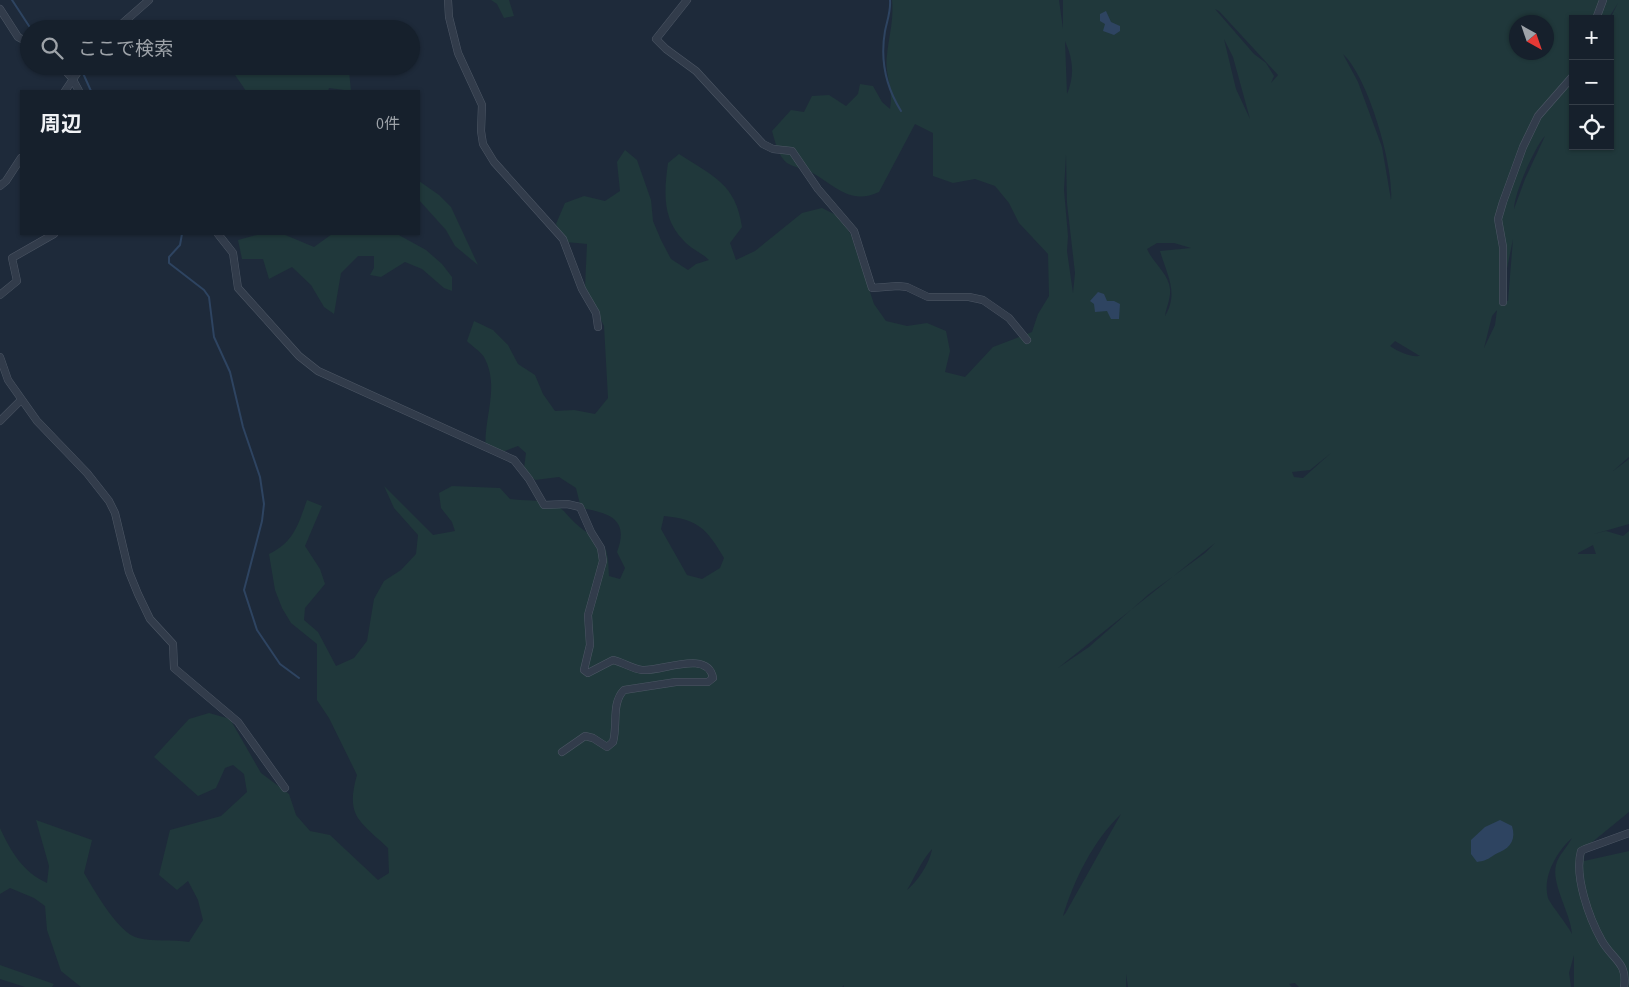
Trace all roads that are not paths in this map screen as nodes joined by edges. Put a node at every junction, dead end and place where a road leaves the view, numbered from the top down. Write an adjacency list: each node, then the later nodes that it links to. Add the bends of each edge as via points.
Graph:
1 (149, 0): 7 (street)
2 (448, 0): 21 (street, via 458,53 482,105 483,144 494,162 563,239 582,289 596,313)
3 (686, 0): 22 (street, via 656,39 696,71 763,144 773,149 792,151 818,189 854,231 872,288 898,286 928,297 968,296 983,300 1009,318)
4 (1603, 0): 6 (street)
5 (0, 9): 8 (street)
6 (1597, 15)
7 (126, 20)
8 (20, 38)
9 (69, 75): 11 (street)
10 (74, 75): 11 (street)
11 (72, 78): 13 (street); 14 (street)
12 (1569, 81): 20 (street, via 1538,116 1503,202 1498,219 1503,247)
13 (66, 90)
14 (78, 90)
15 (20, 160): 16 (street)
16 (0, 186)
17 (52, 235): 19 (street, via 12,258 17,281)
18 (219, 235): 26 (street, via 232,253 238,288 299,356 318,371 514,460 544,505 580,507 601,548 603,561 588,615 590,645 584,670 588,673 612,660 640,670 689,662 707,667 712,672 713,678 708,682 676,682 624,690 619,695 616,709 613,742 607,746 585,736)
19 (0, 295)
20 (1503, 302)
21 (598, 327)
22 (1027, 340)
23 (0, 357): 24 (street, via 8,380)
24 (21, 400): 25 (street); 27 (street, via 109,501 138,594 150,619 173,644 174,668 238,722)
25 (0, 421)
26 (562, 752)
27 (285, 788)
28 (1629, 833): 29 (street, via 1581,851 1578,861 1586,901 1601,939 1626,974)
29 (1624, 987)

